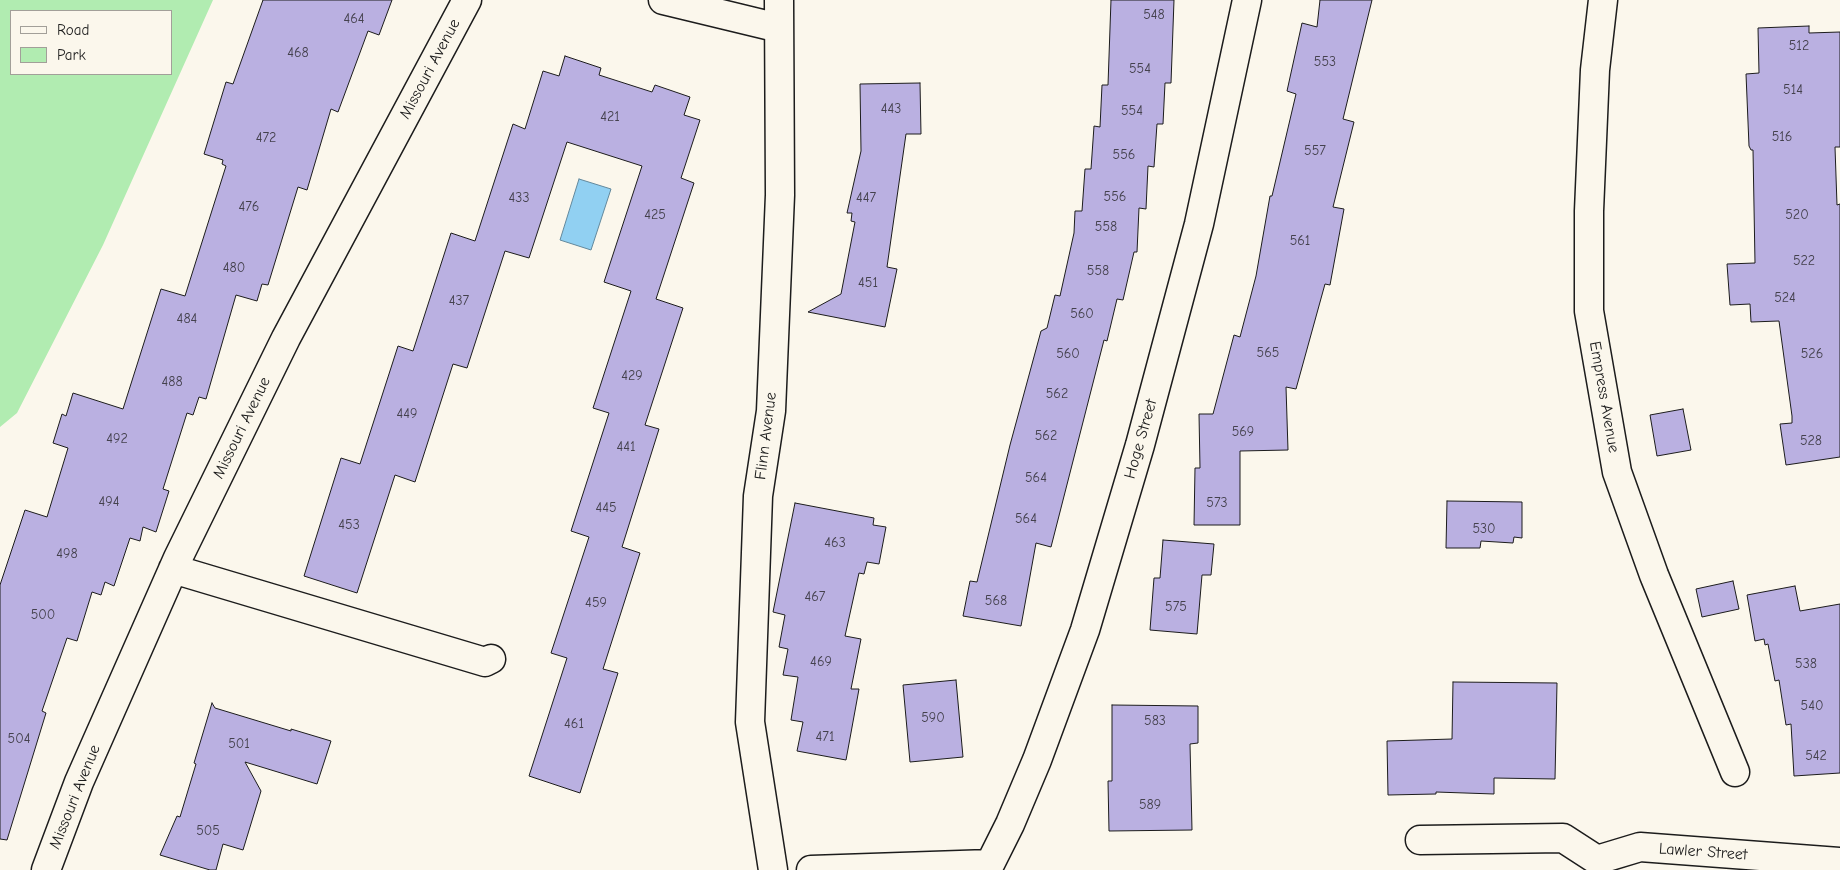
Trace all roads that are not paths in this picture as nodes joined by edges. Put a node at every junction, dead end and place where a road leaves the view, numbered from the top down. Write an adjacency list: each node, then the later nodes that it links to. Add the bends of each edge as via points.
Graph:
1 (467, 0): 7 (street, Missouri Avenue, via 286,338)
2 (663, 0): 6 (street)
3 (779, 0): 6 (street, Flinn Avenue)
4 (1246, 0): 13 (street, Hoge Street, via 1199,224 1140,445 1085,630 1037,760)
5 (1603, 0): 9 (street, Empress Avenue, via 1595,70 1589,211 1591,320 1617,472 1654,575)
6 (779, 28): 15 (street, Flinn Avenue, via 779,214 771,411 758,496 750,722)
7 (173, 569): 8 (street, via 485,662); 14 (street, Missouri Avenue, via 79,782)
8 (491, 659)
9 (1735, 772)
10 (1420, 840): 12 (street, via 1563,838)
11 (1840, 862): 12 (street, Lawler Street, via 1640,847)
12 (1594, 865)
13 (991, 867): 16 (street)
14 (46, 870)
15 (773, 870)
16 (811, 870)

